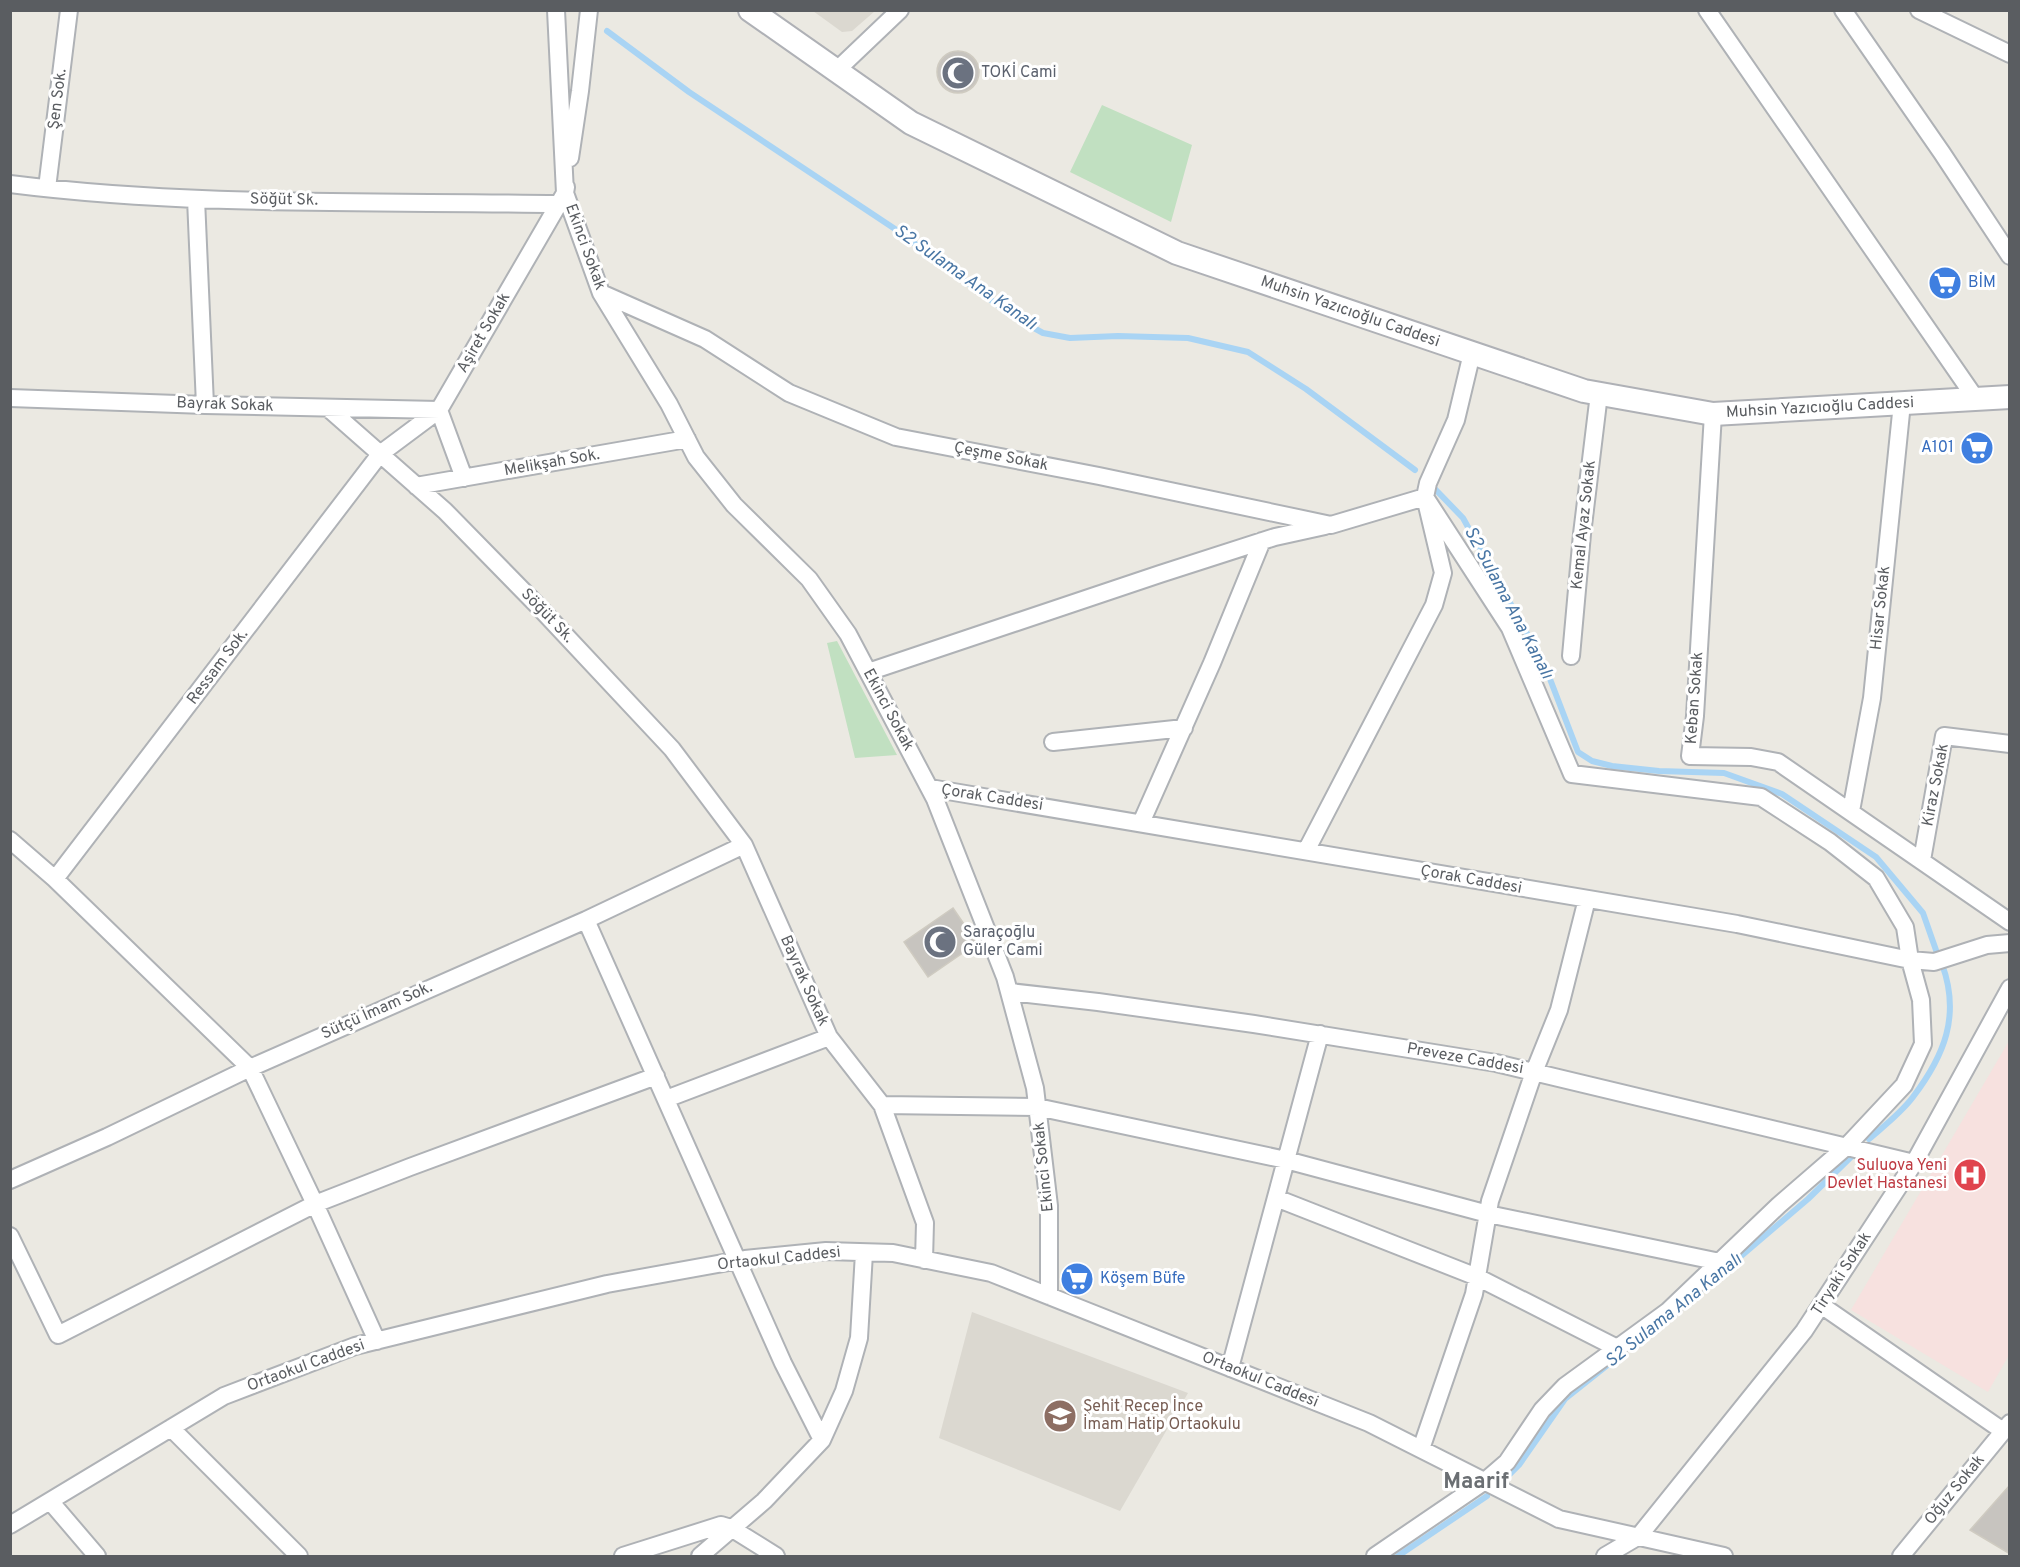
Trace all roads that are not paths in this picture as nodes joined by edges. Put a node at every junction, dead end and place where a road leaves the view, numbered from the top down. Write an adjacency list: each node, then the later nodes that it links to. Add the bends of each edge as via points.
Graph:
1 (69, 10): 12 (street, Şen Sok.)
2 (556, 10): 13 (street)
3 (589, 10): 13 (street, Aşiret Sokak)
4 (750, 10): 10 (main road, Muhsin Yazıcıoğlu Caddesi)
5 (900, 10): 10 (street)
6 (1707, 10): 21 (street)
7 (1843, 10): 15 (street)
8 (1919, 10): 9 (street)
9 (2010, 54)
10 (837, 70): 17 (main road, Muhsin Yazıcıoğlu Caddesi, via 911,123 1177,254)
11 (10, 184): 12 (street, Söğüt Sk.)
12 (48, 188): 14 (street, Söğüt Sk.)
13 (562, 198): 14 (street, Söğüt Sk.); 16 (street, Ekinci Sokak); 25 (street, Aşiret Sokak)
14 (196, 199): 23 (street)
15 (2010, 256)
16 (601, 293): 27 (street, Ekinci Sokak); 32 (street, Çeşme Sokak, via 705,339 789,393 896,437)
17 (1472, 353): 18 (main road, Muhsin Yazıcıoğlu Caddesi); 31 (street, via 1456,420)
18 (1599, 394): 26 (main road, Muhsin Yazıcıoğlu Caddesi); 34 (street, Kemal Ayaz Sokak)
19 (2010, 397): 21 (main road, Muhsin Yazıcıoğlu Caddesi)
20 (10, 398): 23 (street, Bayrak Sokak)
21 (1976, 399): 22 (main road, Muhsin Yazıcıoğlu Caddesi)
22 (1902, 403): 26 (main road, Muhsin Yazıcıoğlu Caddesi); 40 (street, Hisar Sokak, via 1872,698)
23 (205, 405): 24 (street, Bayrak Sokak)
24 (328, 408): 25 (street, Bayrak Sokak); 28 (street, Söğüt Sk.)
25 (439, 410): 28 (street, Aşiret Sokak); 29 (street)
26 (1713, 414): 40 (street, Keban Sokak, via 1690,756 1778,762)
27 (687, 439): 29 (street, Melikşah Sok.); 35 (street, Ekinci Sokak, via 696,457 734,505 809,579 848,634)
28 (380, 454): 30 (street, Söğüt Sk.); 46 (street, Ressam Sok.)
29 (464, 478): 30 (street, Melikşah Sok.)
30 (416, 486): 43 (street, Söğüt Sk., via 538,606 672,749)
31 (1425, 497): 32 (street, Çeşme Sokak); 44 (street, via 1443,573 1434,605); 51 (street, via 1510,628 1572,774 1761,797 1876,878 1905,927)
32 (1331, 525): 33 (street)
33 (1262, 541): 35 (street); 36 (street)
34 (1571, 656)
35 (868, 672): 39 (street, Ekinci Sokak)
36 (1184, 728): 37 (street); 41 (street)
37 (1053, 742)
38 (2010, 744): 45 (street, Kiraz Sokak, via 1944,736)
39 (930, 788): 41 (street, Çorak Caddesi); 53 (street, Ekinci Sokak)
40 (1851, 811): 45 (street, Keban Sokak)
41 (1141, 824): 44 (street, Çorak Caddesi)
42 (10, 840): 46 (street)
43 (744, 845): 48 (street, Sütçü İmam Sok.); 55 (street, Bayrak Sokak)
44 (1306, 852): 47 (street, Çorak Caddesi)
45 (1922, 860): 49 (street, Keban Sokak)
46 (55, 879): 56 (street)
47 (1587, 899): 51 (street, Çorak Caddesi, via 1737,924); 57 (street, via 1559,1010)
48 (586, 920): 56 (street, Sütçü İmam Sok.); 58 (street)
49 (2010, 922)
50 (2010, 943): 51 (street, Çorak Caddesi, via 1987,945 1934,962)
51 (1910, 960): 62 (street, via 1921,1000 1923,1044 1904,1085)
52 (2010, 988): 64 (street, Tiryaki Sokak)
53 (1010, 992): 54 (street, Preveze Caddesi); 61 (street, Ekinci Sokak)
54 (1320, 1034): 57 (street, Preveze Caddesi); 63 (street)
55 (829, 1037): 59 (street); 60 (street, Bayrak Sokak)
56 (250, 1068): 65 (street, Sütçü İmam Sok.); 67 (street)
57 (1534, 1072): 62 (street, Preveze Caddesi); 68 (street)
58 (656, 1076): 59 (street); 67 (street)
59 (666, 1099): 72 (street)
60 (882, 1105): 61 (street); 71 (street, Bayrak Sokak, via 925,1223)
61 (1037, 1107): 63 (street); 75 (street, Ekinci Sokak, via 1049,1206)
62 (1846, 1147): 64 (street, Preveze Caddesi); 73 (street)
63 (1286, 1160): 66 (street); 68 (street)
64 (1914, 1163): 76 (street, Tiryaki Sokak)
65 (10, 1180)
66 (1276, 1198): 74 (street); 79 (street)
67 (315, 1204): 69 (street, via 58,1335); 77 (street)
68 (1488, 1214): 73 (street); 74 (street)
69 (10, 1236)
70 (864, 1253): 71 (street, Ortaokul Caddesi, via 893,1253); 72 (street, Ortaokul Caddesi, via 826,1251); 82 (street, via 859,1338 844,1391)
71 (924, 1260): 75 (street, Ortaokul Caddesi, via 991,1273)
72 (738, 1261): 77 (street, Ortaokul Caddesi, via 607,1284); 82 (street)
73 (1720, 1262): 78 (street, via 1668,1311)
74 (1477, 1278): 78 (street); 83 (street)
75 (1049, 1296): 79 (street, Ortaokul Caddesi)
76 (1821, 1305): 80 (street); 88 (street, Tiryaki Sokak)
77 (377, 1341): 81 (street, Ortaokul Caddesi, via 224,1396)
78 (1617, 1348): 84 (street, via 1565,1386 1542,1410 1507,1462)
79 (1230, 1368): 83 (street, Ortaokul Caddesi, via 1369,1423)
80 (2006, 1427): 97 (street, Oğuz Sokak)
81 (171, 1428): 85 (street, Ortaokul Caddesi); 90 (street)
82 (822, 1440): 87 (street, via 764,1501)
83 (1421, 1449): 84 (street, Ortaokul Caddesi)
84 (1485, 1481): 88 (street, Ortaokul Caddesi, via 1559,1519); 94 (street)
85 (50, 1501): 86 (street, Ortaokul Caddesi); 89 (street)
86 (10, 1525)
87 (731, 1528): 91 (street, via 721,1525); 92 (street); 93 (street)
88 (1639, 1536): 95 (street, Tiryaki Sokak); 96 (street, Ortaokul Caddesi)
89 (97, 1557)
90 (299, 1557)
91 (623, 1557)
92 (700, 1557)
93 (776, 1557)
94 (1375, 1557)
95 (1605, 1557)
96 (1724, 1557)
97 (1901, 1557)

